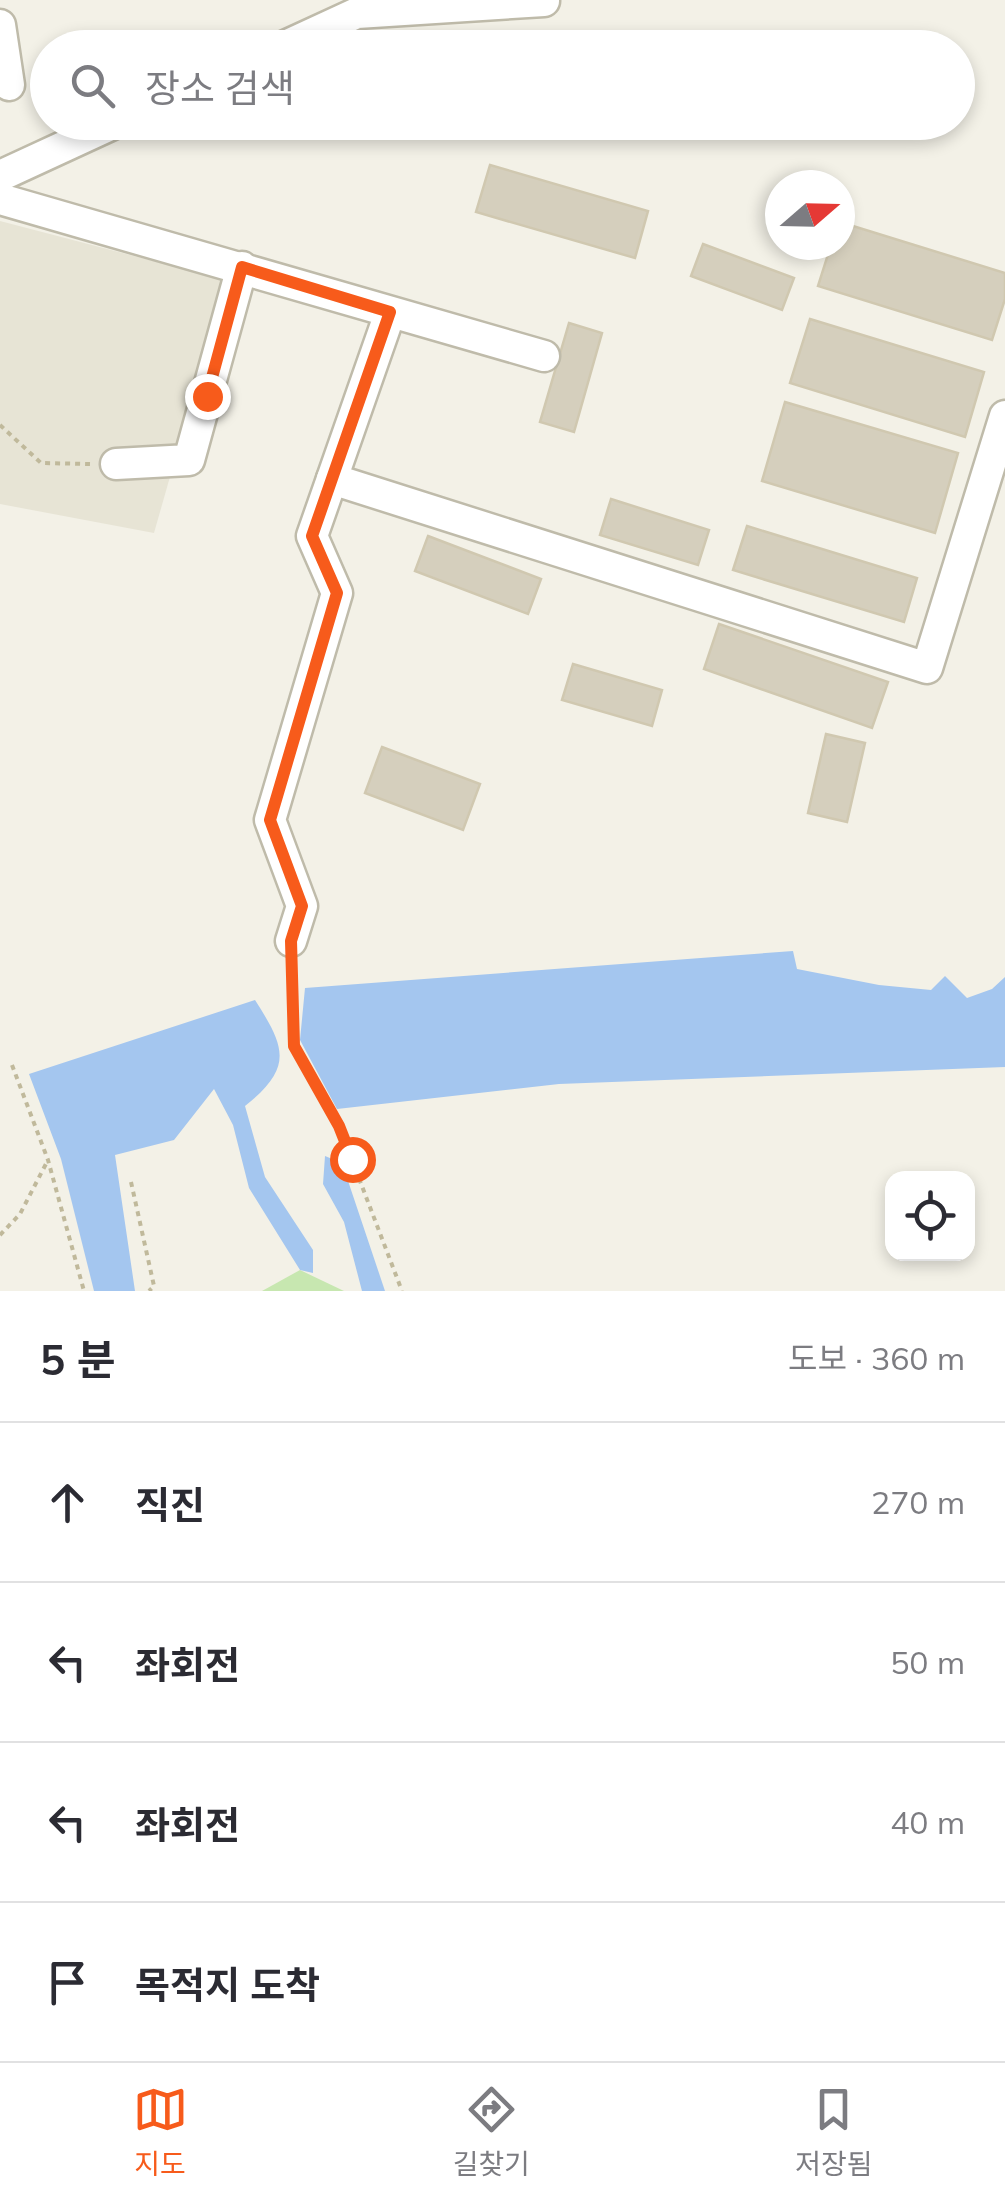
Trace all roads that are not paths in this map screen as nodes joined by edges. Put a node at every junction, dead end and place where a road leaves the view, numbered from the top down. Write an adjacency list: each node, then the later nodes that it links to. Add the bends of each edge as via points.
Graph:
1 (544, 1): 3 (street, via 358,13)
2 (0, 25): 4 (street)
3 (321, 30)
4 (9, 85)
5 (77, 140): 6 (street)
6 (0, 176)
7 (0, 199): 8 (street)
8 (242, 267): 9 (street); 12 (street, via 189,460)
9 (390, 312): 10 (street); 13 (street)
10 (544, 356)
11 (1005, 416): 13 (street, via 927,668)
12 (116, 464)
13 (332, 480): 14 (street, via 312,536 337,593 270,820 302,906)
14 (291, 941)

